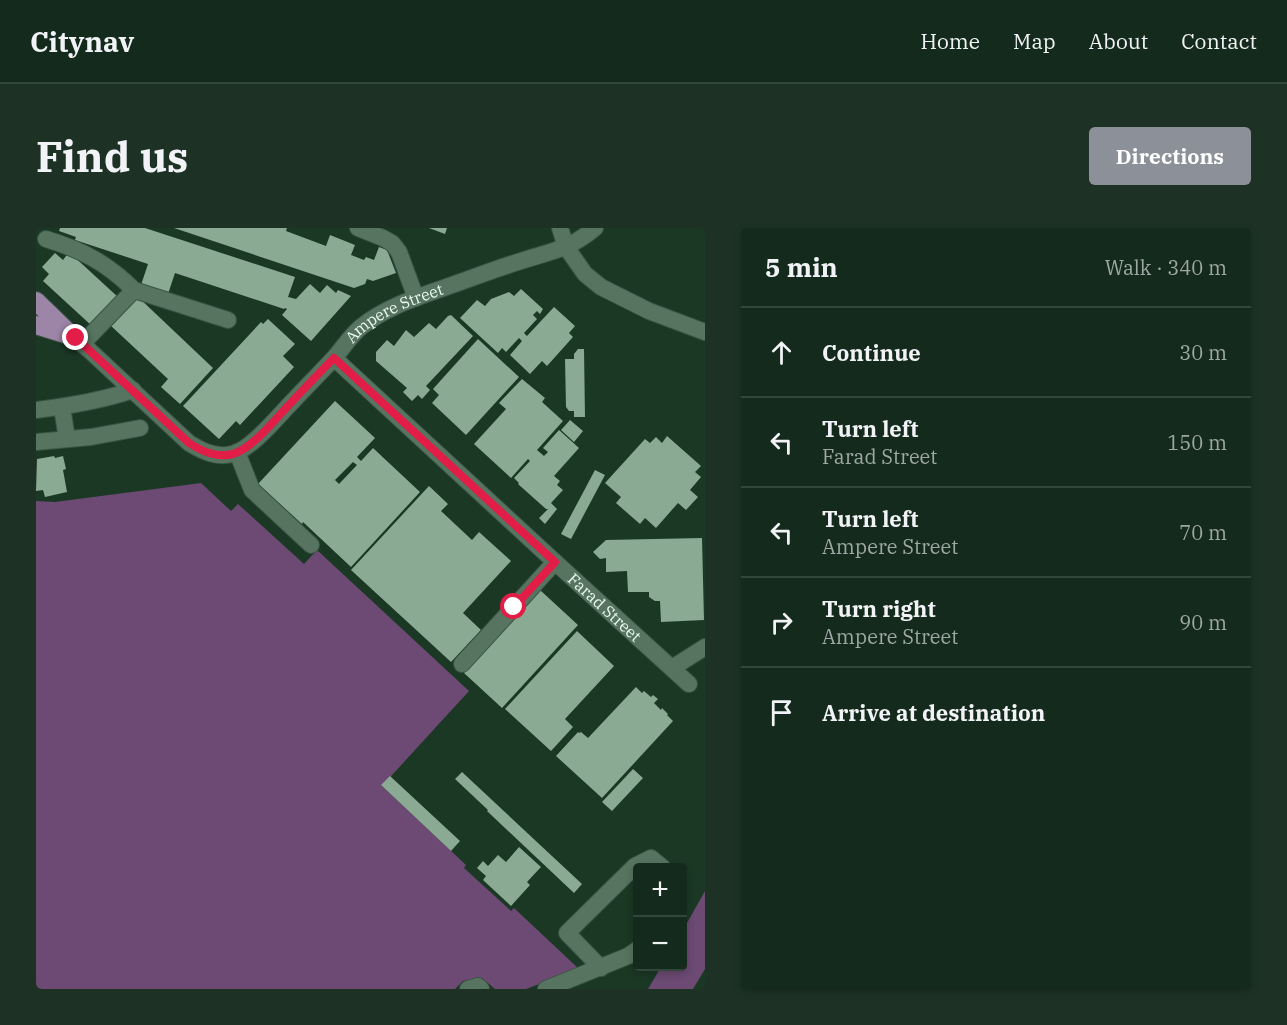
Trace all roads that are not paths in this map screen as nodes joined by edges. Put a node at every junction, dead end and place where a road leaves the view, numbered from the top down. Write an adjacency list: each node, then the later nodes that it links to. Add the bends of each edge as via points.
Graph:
1 (358, 228): 7 (street, via 392,243)
2 (560, 228): 5 (street)
3 (595, 228): 5 (street, Ampere Street)
4 (46, 239): 6 (street, via 92,257)
5 (562, 249): 7 (street, Ampere Street); 12 (street, via 601,287)
6 (134, 290): 10 (street); 13 (street)
7 (416, 298): 14 (street, Ampere Street, via 392,307 359,328)
8 (36, 301): 13 (main road)
9 (36, 313): 13 (street)
10 (228, 320)
11 (36, 325): 13 (main road)
12 (705, 332)
13 (76, 339): 15 (street)
14 (334, 358): 21 (street, Ampere Street, via 255,440); 23 (street, Farad Street)
15 (133, 390): 16 (street); 21 (street, via 199,449 220,456)
16 (62, 407): 17 (street); 19 (street)
17 (36, 410)
18 (140, 428): 19 (street)
19 (67, 439): 20 (street)
20 (36, 441)
21 (237, 452): 22 (street, via 252,490)
22 (311, 545)
23 (555, 562): 25 (street); 26 (street, Farad Street)
24 (705, 647): 26 (street)
25 (462, 664)
26 (672, 668): 27 (street, Farad Street)
27 (689, 684)
28 (641, 863): 29 (street, via 651,858)
29 (658, 863)
30 (633, 868): 32 (street, via 567,933)
31 (633, 952): 32 (street)
32 (601, 968): 35 (street)
33 (468, 989): 34 (street)
34 (481, 989)
35 (546, 989)

